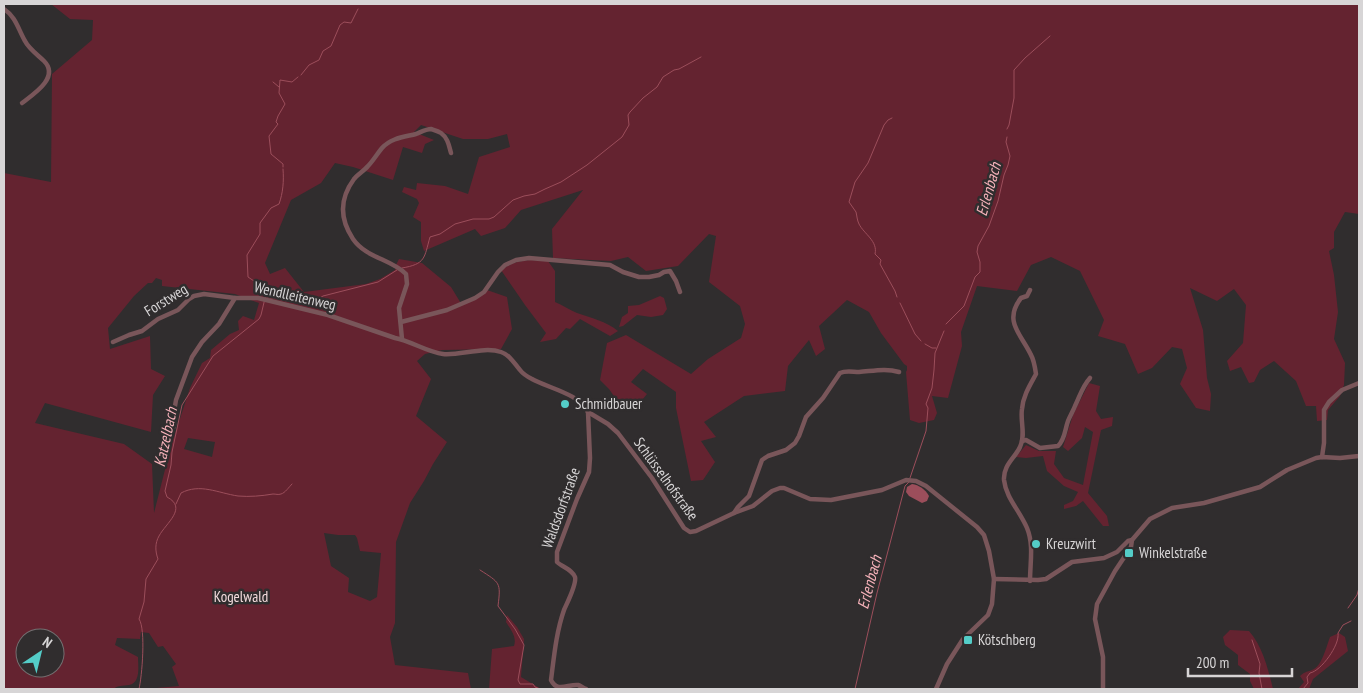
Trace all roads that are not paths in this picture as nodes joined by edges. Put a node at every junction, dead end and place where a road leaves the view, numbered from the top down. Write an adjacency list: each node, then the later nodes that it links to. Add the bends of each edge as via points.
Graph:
1 (4, 10): 2 (street, via 14,17 27,45 50,70 45,84)
2 (22, 103)
3 (451, 153): 7 (street, via 447,139 435,130 402,136 382,148 367,168 355,177 345,195 342,210 352,238 364,250 406,274)
4 (1030, 290): 14 (street, via 1018,301 1013,320 1032,356 1036,374 1022,408)
5 (680, 292): 7 (street, via 670,270 639,277 610,265 530,258 505,265 484,292 475,298)
6 (235, 298): 8 (street, Wendlleitenweg, via 258,298 328,315); 9 (street, Forstweg, via 194,296 178,310 142,331); 15 (street, Wendlleitenweg, via 192,357 176,400 174,425)
7 (401, 322): 8 (street)
8 (402, 339): 13 (street, via 443,354 500,352 509,356 525,375 576,399)
9 (113, 342)
10 (899, 372): 18 (street, via 840,373 806,417 795,443 762,460 750,496)
11 (1090, 378): 14 (street, via 1081,390 1060,445 1040,448)
12 (1359, 383): 17 (street, via 1342,390 1324,410)
13 (588, 412): 18 (street, Schlüsselhofstraße, via 618,433 687,531 696,531); 22 (street, Waldsdorfstraße, via 589,472 556,557 560,565 573,573 575,580 557,635 551,680 560,688 577,685)
14 (1022, 440): 21 (street, via 1006,467 1004,480 1029,535)
15 (165, 453)
16 (1359, 456): 17 (street)
17 (1322, 457): 19 (street, via 1287,470 1260,487 1164,511 1150,519)
18 (734, 513): 20 (street, Schlüsselhofstraße, via 753,506 780,488 810,499 831,500 882,490 906,480 916,481 982,532)
19 (1132, 540): 21 (street, via 1104,558 1072,562 1046,579); 24 (street, via 1131,548 1097,604 1095,619 1103,657)
20 (994, 579): 21 (street); 23 (street, via 988,615 963,638)
21 (1030, 580)
22 (586, 689)
23 (936, 689)
24 (1103, 689)

